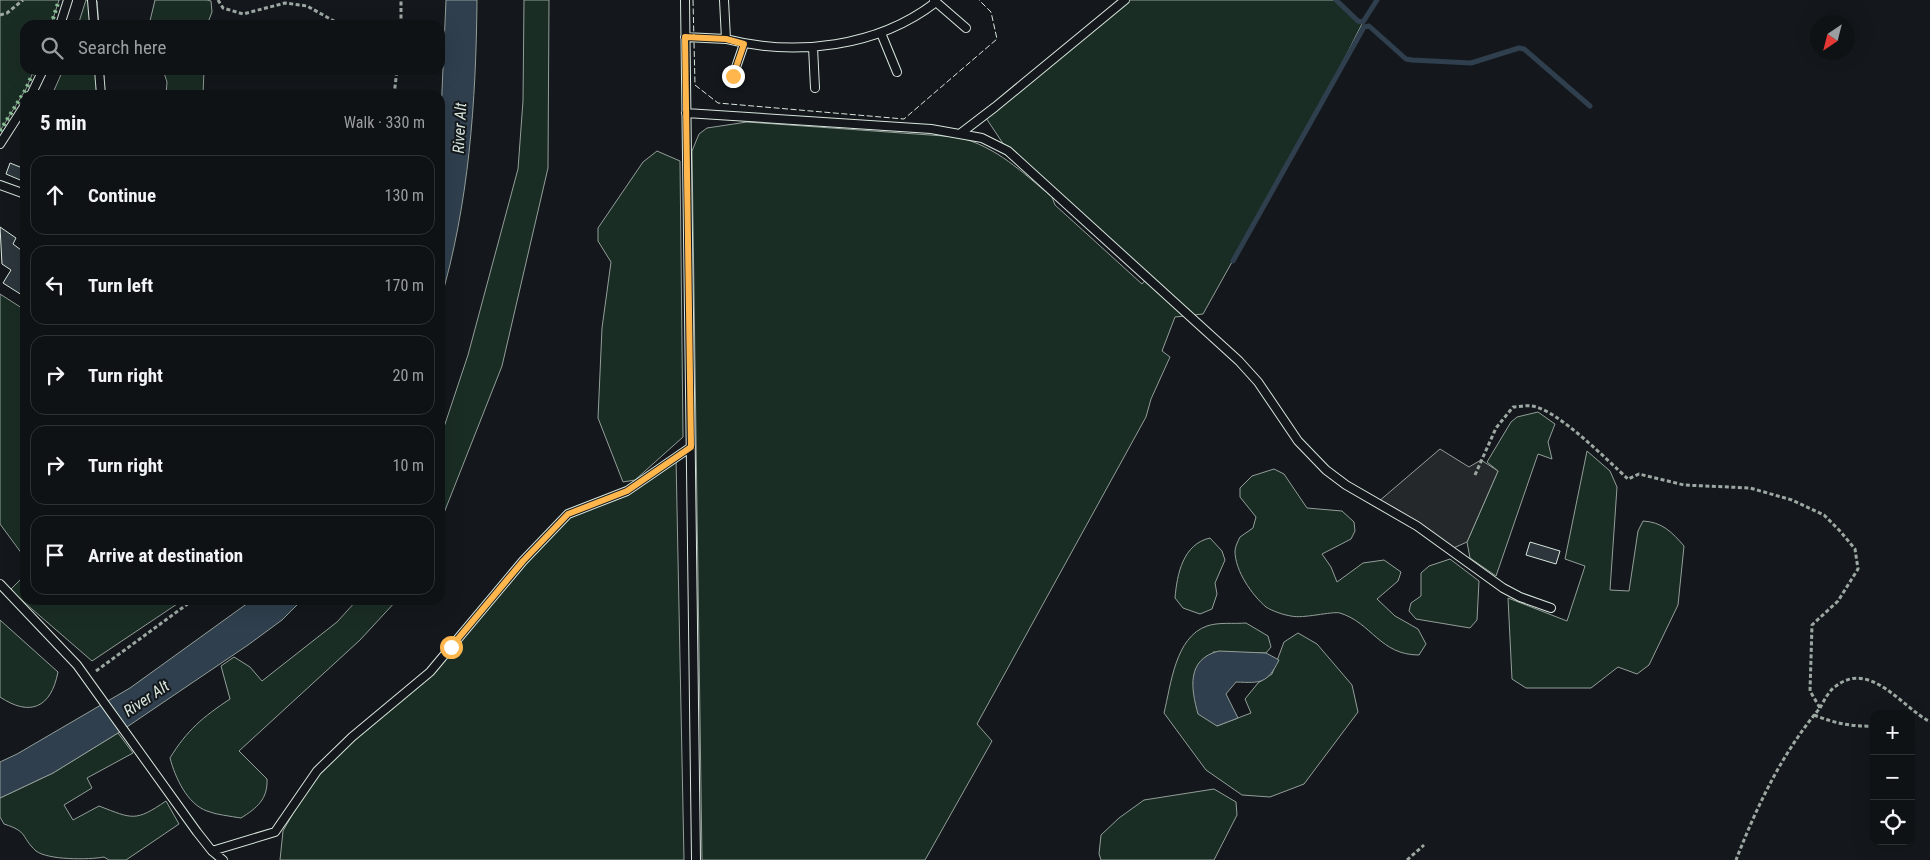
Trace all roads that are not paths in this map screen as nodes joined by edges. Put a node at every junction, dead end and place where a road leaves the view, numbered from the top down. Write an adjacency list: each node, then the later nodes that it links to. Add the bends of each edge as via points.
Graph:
1 (68, 0): 7 (lane)
2 (92, 0): 8 (lane)
3 (685, 0): 11 (lane)
4 (724, 0): 12 (lane)
5 (1125, 0): 24 (lane)
6 (935, 1): 9 (lane); 10 (lane, via 904,23)
7 (62, 20)
8 (94, 20)
9 (966, 28)
10 (881, 33): 14 (lane); 15 (lane)
11 (685, 37): 12 (lane); 23 (lane)
12 (726, 39): 13 (lane)
13 (744, 44): 14 (lane, via 776,48); 18 (lane)
14 (813, 47): 19 (lane)
15 (897, 72)
16 (41, 75): 20 (lane)
17 (99, 75): 21 (lane)
18 (733, 76)
19 (815, 88)
20 (33, 90)
21 (101, 90)
22 (20, 113): 25 (lane)
23 (686, 113): 24 (lane); 28 (lane)
24 (960, 133): 30 (lane, via 982,138 1020,160 1232,354 1258,382 1298,441 1326,470 1417,526 1503,588)
25 (0, 144)
26 (0, 185): 27 (lane)
27 (20, 192)
28 (691, 447): 31 (lane, via 627,491 568,514 523,561 430,672 352,737 317,771 275,832); 33 (lane)
29 (0, 584): 31 (lane, via 89,680)
30 (1551, 608)
31 (212, 851): 32 (lane)
32 (223, 860)
33 (696, 860)

